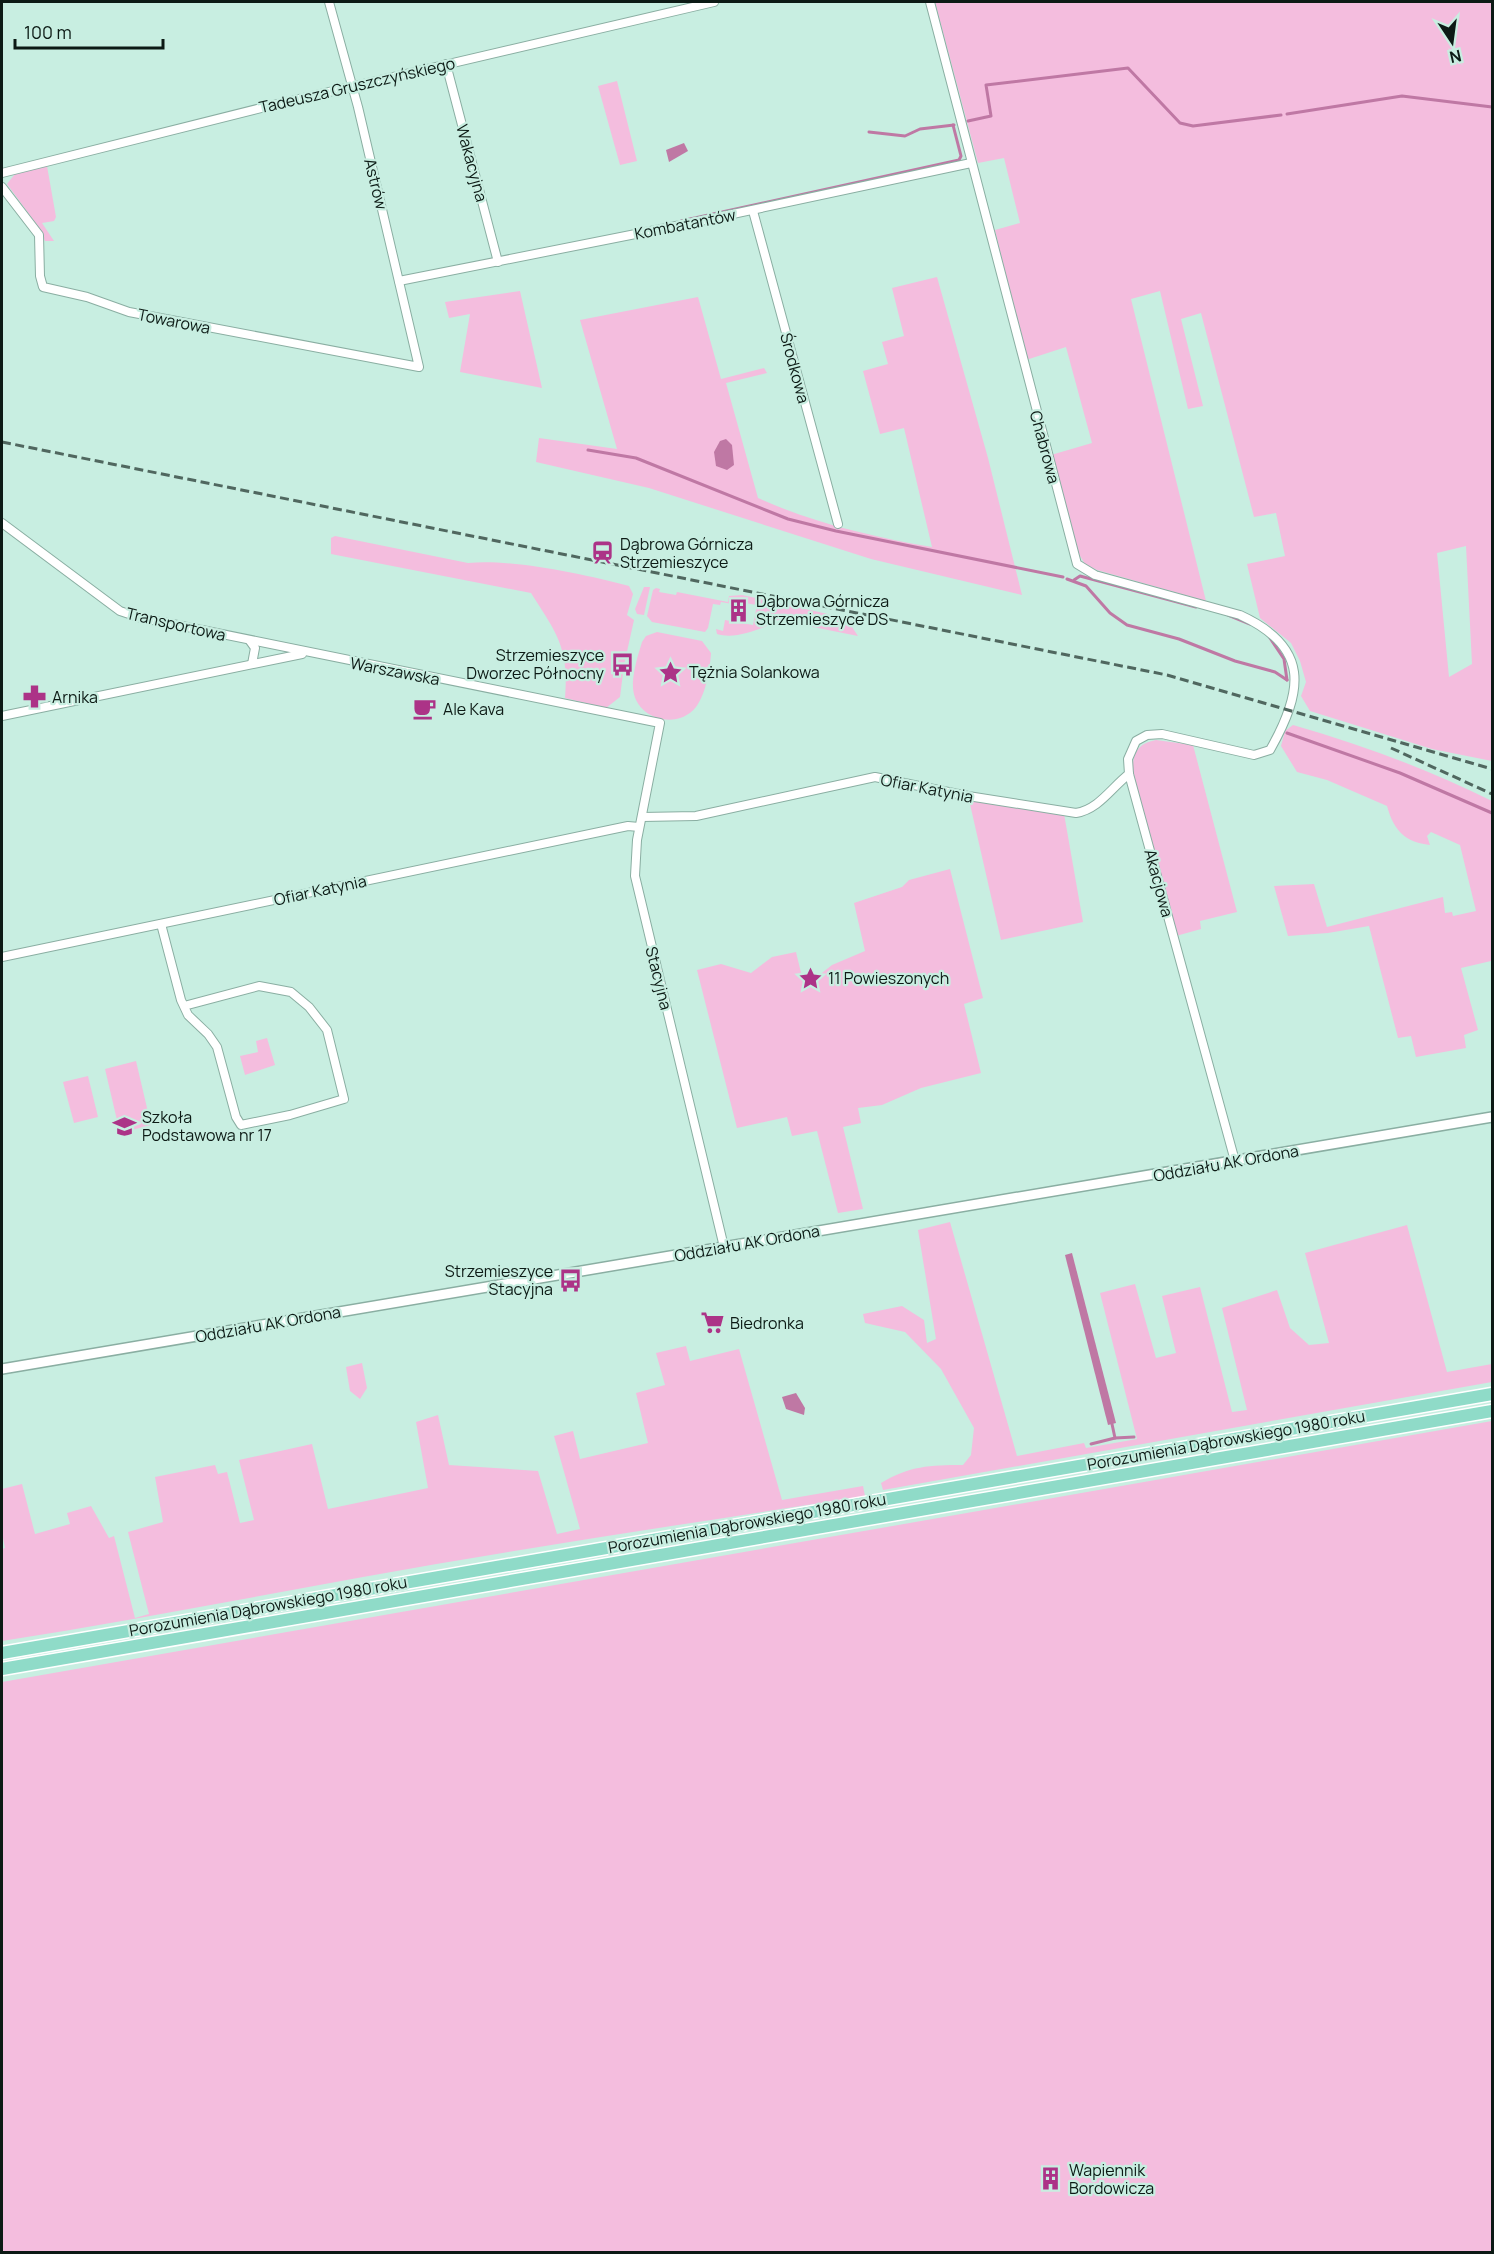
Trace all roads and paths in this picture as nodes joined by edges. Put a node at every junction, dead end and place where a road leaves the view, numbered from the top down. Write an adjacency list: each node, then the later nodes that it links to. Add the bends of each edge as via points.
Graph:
1 (329, 2): 5 (street, Astrów)
2 (714, 2): 4 (street, Tadeusza Gruszczyńskiego)
3 (930, 2): 6 (street, Chabrowa)
4 (446, 64): 5 (street, Tadeusza Gruszczyńskiego); 10 (street, Wakacyjna)
5 (352, 87): 7 (street, Tadeusza Gruszczyńskiego); 11 (street, Astrów)
6 (971, 163): 9 (street, Kombatantów); 20 (street, Chabrowa, via 1077,564 1095,575 1240,615 1272,632 1289,655 1296,682 1284,722)
7 (2, 173)
8 (2, 187): 12 (street, Towarowa, via 39,235 43,287 129,312)
9 (753, 211): 10 (street, Kombatantów); 14 (street, Środkowa)
10 (498, 262): 11 (street, Kombatantów)
11 (399, 281): 12 (street, Astrów)
12 (419, 367)
13 (2, 523): 15 (street, Transportowa, via 120,611)
14 (838, 524)
15 (250, 641): 16 (street, Transportowa); 17 (street, via 255,648)
16 (307, 653): 17 (street, Warszawska); 19 (street, Warszawska)
17 (252, 664): 18 (street, Warszawska)
18 (2, 716)
19 (644, 720): 22 (street, Stacyjna, via 660,723)
20 (1270, 750): 21 (street, Akacjowa, via 1254,755 1152,734 1131,747)
21 (1129, 774): 22 (street, Ofiar Katynia, via 1084,812 1065,813 875,777 696,816); 28 (street, Akacjowa)
22 (642, 817): 23 (street, Stacyjna)
23 (639, 827): 24 (street, Ofiar Katynia, via 628,826); 29 (street, Stacyjna, via 635,863 638,895)
24 (161, 924): 25 (street, Ofiar Katynia); 26 (street)
25 (2, 957)
26 (184, 1006): 26 (street, via 217,1047 241,1125 342,1101 344,1094 327,1030 309,1006 291,992 260,986)
27 (1492, 1117): 28 (street, Oddziału AK Ordona)
28 (1234, 1161): 29 (street, Oddziału AK Ordona)
29 (724, 1247): 30 (street, Oddziału AK Ordona)
30 (2, 1369)
31 (1492, 1394): 33 (main road, Porozumienia Dąbrowskiego 1980 roku)
32 (1492, 1411): 34 (main road, Porozumienia Dąbrowskiego 1980 roku)
33 (2, 1653)
34 (2, 1669)

